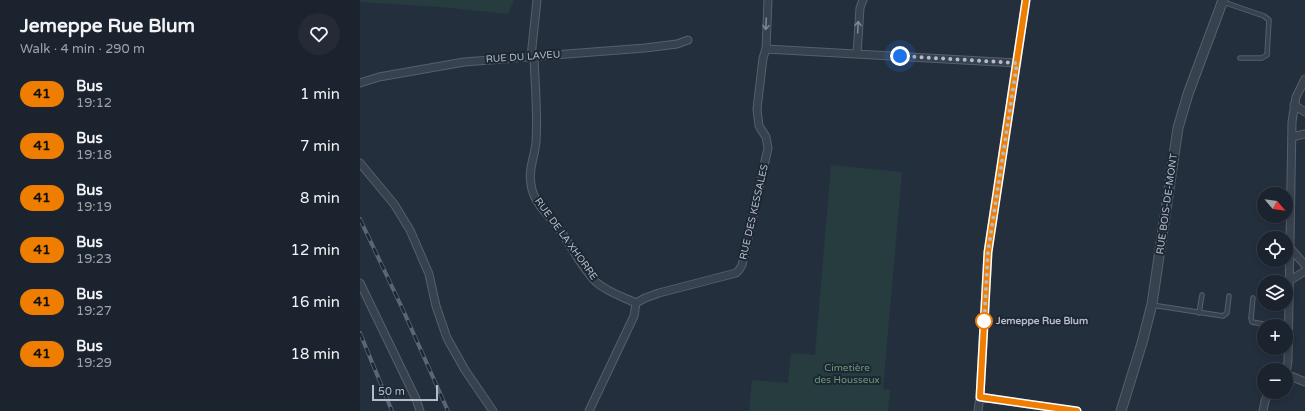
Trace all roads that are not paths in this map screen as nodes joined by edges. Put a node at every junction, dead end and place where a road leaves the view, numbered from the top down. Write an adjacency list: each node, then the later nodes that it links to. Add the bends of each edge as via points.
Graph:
1 (537, 0): 9 (street, RUE DE LA XHORRE)
2 (768, 0): 7 (street, RUE DES KESSALES, one-way to 7)
3 (862, 0): 8 (street, one-way to 3)
4 (1026, 0): 11 (street)
5 (1223, 1): 10 (lane, via 1269,20 1267,55 1262,58); 29 (street, RUE BOIS-DE-MONT, via 1178,128)
6 (688, 40): 9 (street, RUE DU LAVEU, via 645,48)
7 (766, 49): 8 (street); 28 (street, RUE DES KESSALES, via 757,108 759,126 766,137 768,148 742,265 736,274 651,295)
8 (857, 54): 11 (street)
9 (532, 57): 13 (street, RUE DU LAVEU, via 451,63); 28 (street, RUE DE LA XHORRE, via 536,96 536,143 530,178 534,195 596,282)
10 (1240, 58)
11 (1017, 63): 34 (street, via 988,252)
12 (1305, 79): 14 (street)
13 (360, 83)
14 (1294, 105): 15 (street); 17 (street)
15 (1305, 112)
16 (1305, 134): 17 (street)
17 (1292, 136): 19 (street)
18 (360, 163): 38 (street, via 394,204 410,230 429,274 447,338)
19 (1290, 231)
20 (1293, 251): 21 (street)
21 (1305, 265)
22 (1305, 271): 23 (street)
23 (1293, 279)
24 (360, 283): 37 (street)
25 (1202, 295): 30 (lane)
26 (1229, 296): 30 (lane, via 1226,316)
27 (1252, 298): 31 (lane, via 1251,318 1252,322)
28 (636, 303): 39 (street, via 634,316)
29 (1152, 305): 30 (lane); 41 (street, RUE BOIS-DE-MONT)
30 (1200, 313)
31 (1257, 323)
32 (1293, 377): 33 (street)
33 (1305, 382)
34 (980, 397): 36 (street); 40 (street)
35 (1266, 399): 42 (street)
36 (978, 408)
37 (420, 411)
38 (493, 411)
39 (589, 411)
40 (1077, 411)
41 (1121, 411)
42 (1263, 411)

